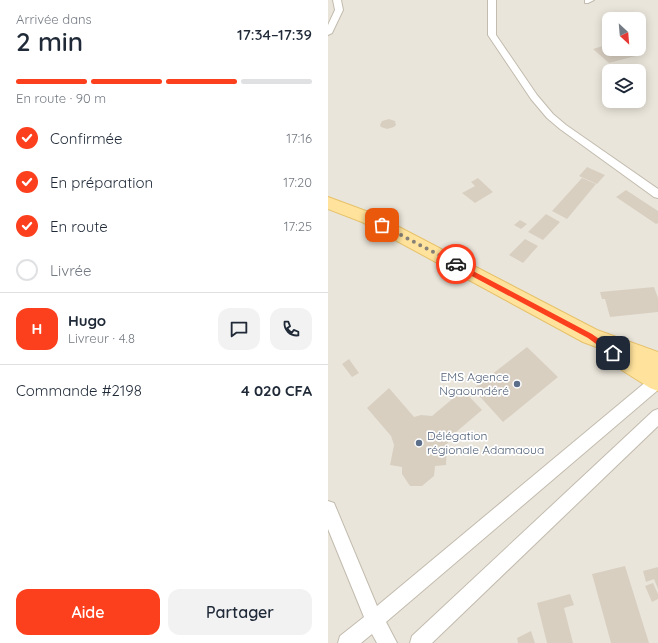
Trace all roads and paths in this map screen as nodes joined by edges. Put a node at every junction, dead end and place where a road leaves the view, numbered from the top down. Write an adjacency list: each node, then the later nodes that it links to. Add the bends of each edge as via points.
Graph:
1 (337, 0): 3 (street, via 339,10)
2 (492, 0): 4 (street, via 492,35 534,98 563,127)
3 (328, 33)
4 (658, 194)
5 (328, 203): 6 (main road, via 368,218)
6 (590, 336): 7 (main road); 8 (main road)
7 (658, 361)
8 (658, 381): 11 (street)
9 (658, 416): 14 (street)
10 (328, 509): 11 (street)
11 (374, 620): 12 (street); 13 (street)
12 (347, 643)
13 (388, 643)
14 (419, 643)

